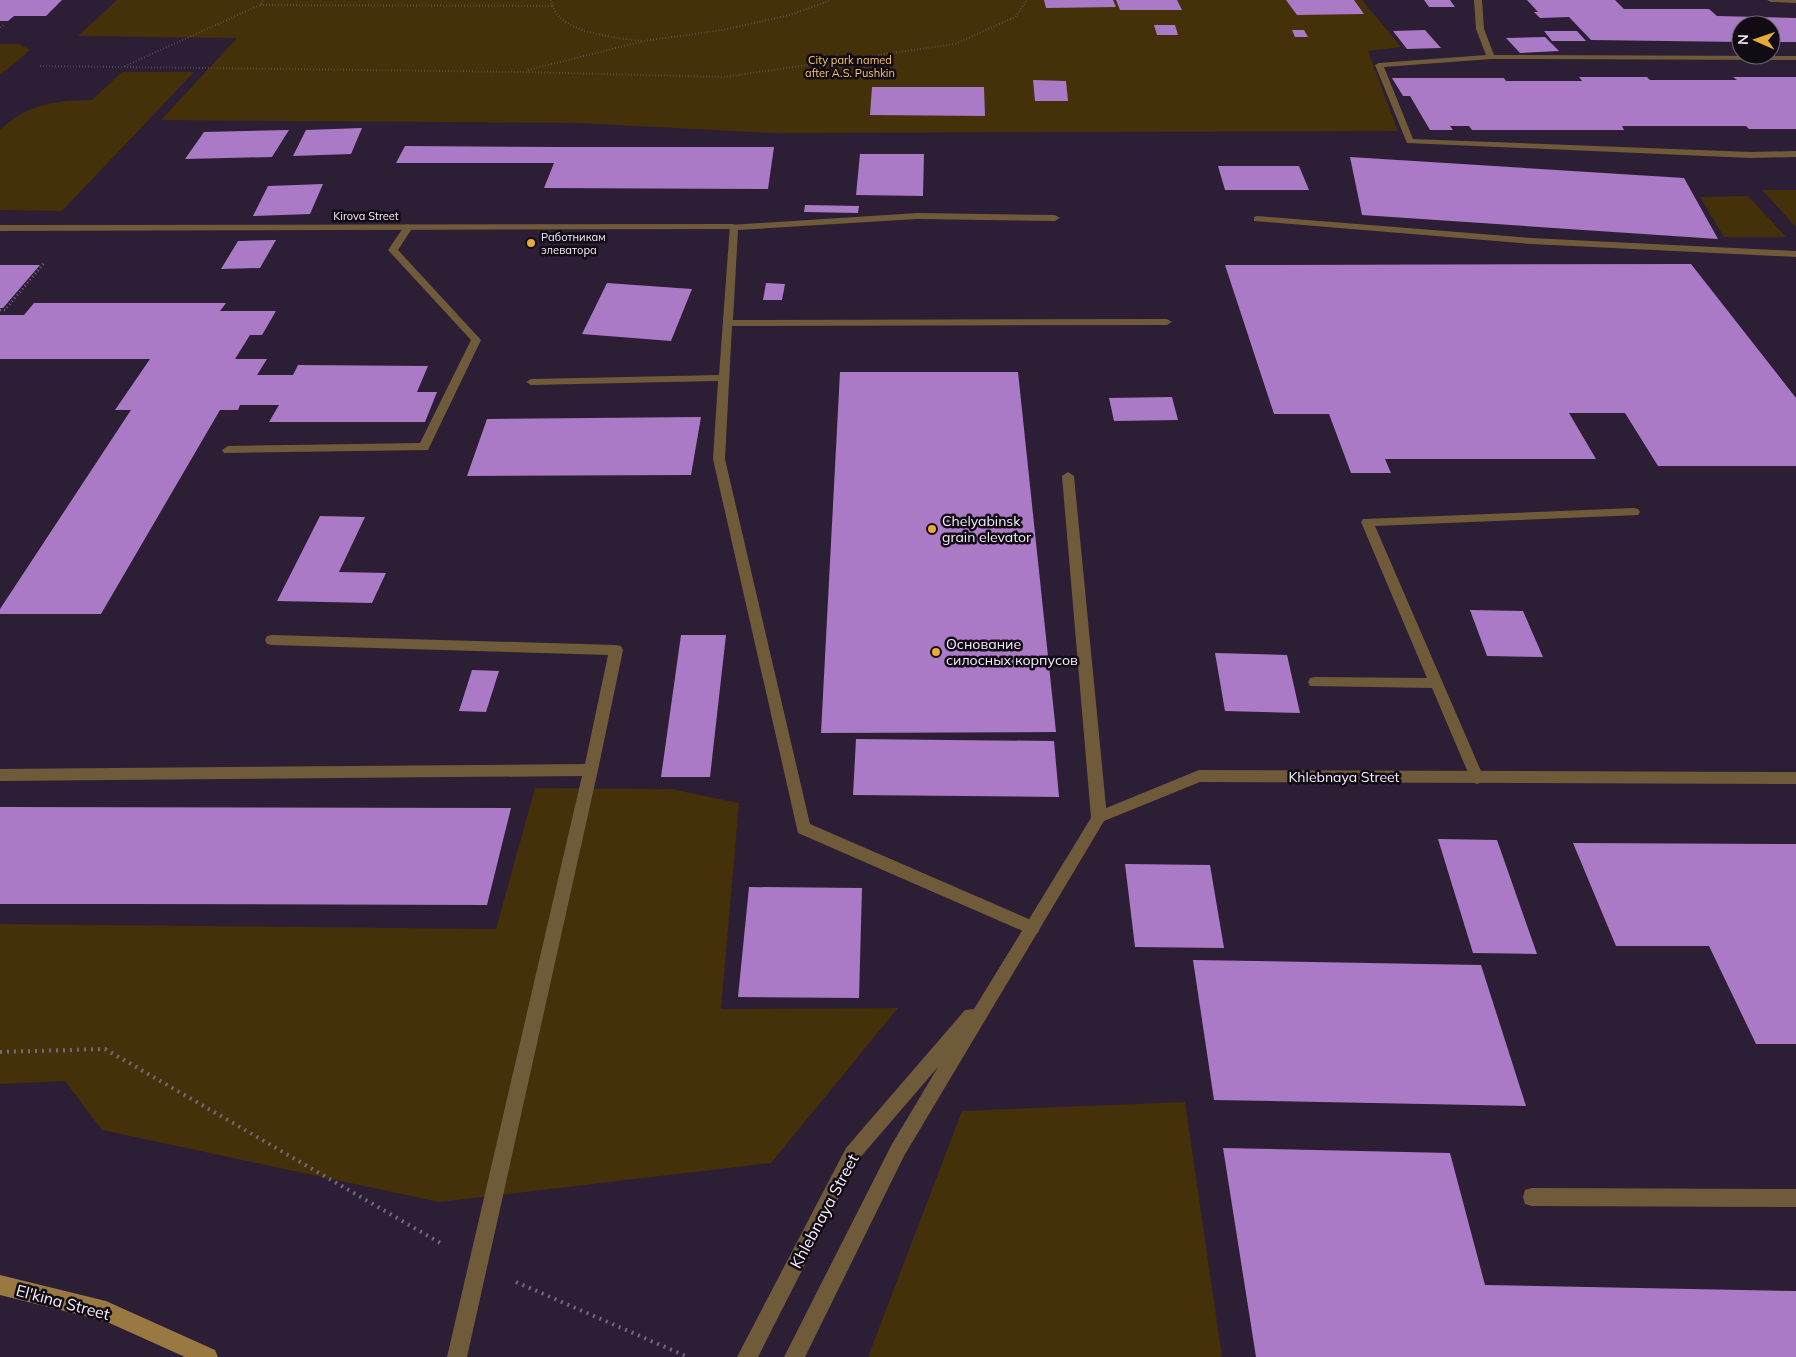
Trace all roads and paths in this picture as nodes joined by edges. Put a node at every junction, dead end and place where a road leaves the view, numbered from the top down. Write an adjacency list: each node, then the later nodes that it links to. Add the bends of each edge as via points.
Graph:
1 (264, 0): 8 (path)
2 (552, 0): 9 (path)
3 (831, 0): 12 (path, via 790,15 722,30)
4 (1027, 0): 17 (path, via 1015,17 955,44 724,77)
5 (1478, 0): 13 (street, via 1476,9 1484,46)
6 (1771, 0): 7 (street)
7 (1796, 1)
8 (260, 6): 9 (path); 16 (path)
9 (552, 6): 12 (path, via 566,22 593,33)
10 (4, 25): 11 (path)
11 (0, 26)
12 (644, 41): 17 (path)
13 (1491, 57): 14 (street); 18 (street, via 1378,65 1410,141 1751,155)
14 (1796, 58)
15 (40, 66): 16 (path)
16 (124, 67): 17 (path)
17 (523, 72)
18 (1796, 154)
19 (1055, 218): 22 (street, Kirova Street, via 917,216)
20 (1257, 219): 25 (street, via 1531,241)
21 (408, 227): 22 (street, Kirova Street); 24 (street, Kirova Street); 31 (street, via 394,250 476,340 424,447)
22 (733, 227): 28 (street)
23 (0, 228): 24 (street, Kirova Street)
24 (75, 228): 26 (path, via 5,310)
25 (1796, 254)
26 (0, 310)
27 (1166, 322): 28 (street)
28 (728, 323): 29 (street)
29 (724, 378): 30 (street); 42 (street, via 719,459 803,828)
30 (531, 382)
31 (228, 450)
32 (1068, 476): 41 (street)
33 (1634, 512): 36 (street, via 1366,522)
34 (272, 640): 37 (street, via 616,650)
35 (1315, 682): 36 (street)
36 (1437, 683): 39 (street)
37 (591, 770): 38 (street); 47 (street)
38 (0, 775)
39 (1477, 778): 40 (street, Khlebnaya Street); 41 (street, Khlebnaya Street, via 1199,776)
40 (1796, 778)
41 (1099, 817): 42 (street, Khlebnaya Street)
42 (1032, 928): 43 (street, Khlebnaya Street)
43 (996, 987): 52 (street, Khlebnaya Street, via 852,1154); 53 (street, Khlebnaya Street, via 898,1150)
44 (0, 1052): 47 (path, via 105,1049)
45 (1532, 1197): 46 (street)
46 (1796, 1198)
47 (478, 1265): 50 (street); 51 (path)
48 (0, 1285): 49 (main road, El'kina Street, via 106,1311)
49 (208, 1357)
50 (457, 1357)
51 (688, 1357)
52 (747, 1357)
53 (794, 1357)

